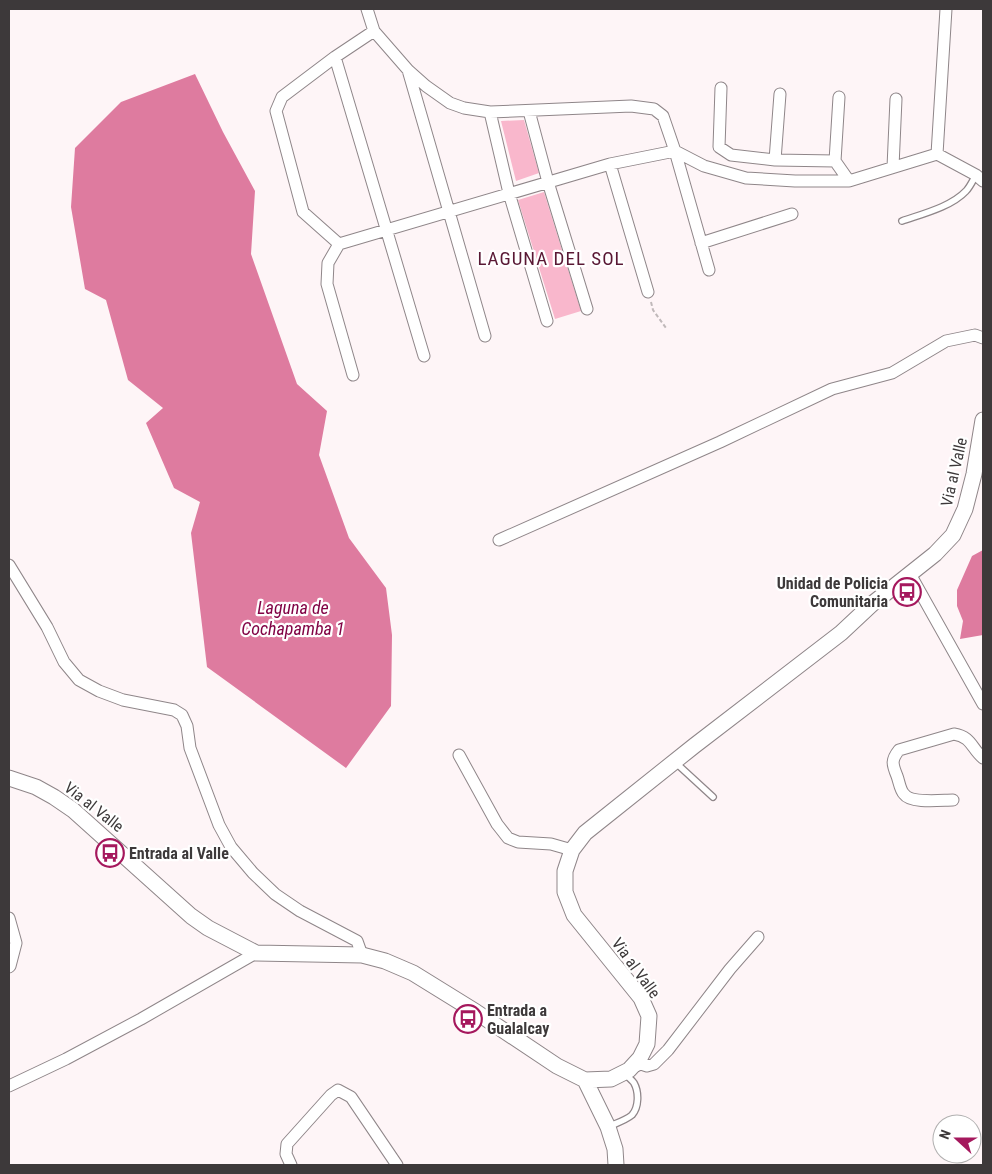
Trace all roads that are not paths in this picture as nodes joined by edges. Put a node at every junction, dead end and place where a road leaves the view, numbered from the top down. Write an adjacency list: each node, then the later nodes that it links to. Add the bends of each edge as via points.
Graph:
1 (367, 9): 3 (street)
2 (946, 9): 13 (street)
3 (374, 31): 4 (street); 5 (street)
4 (335, 57): 25 (street); 27 (street, via 282,97 276,110 303,212)
5 (408, 70): 11 (street, via 450,103); 22 (street)
6 (721, 88): 14 (street, via 719,147 731,156)
7 (780, 94): 14 (street)
8 (839, 97): 15 (street)
9 (896, 99): 17 (street)
10 (529, 111): 11 (street); 12 (street, via 631,106 654,109 663,116); 20 (street)
11 (490, 112): 21 (street)
12 (675, 151): 16 (street); 19 (street, via 704,166 746,178 795,182); 26 (street)
13 (937, 154): 17 (street); 18 (street)
14 (775, 160): 15 (street)
15 (835, 161): 19 (street)
16 (610, 164): 20 (street); 29 (street)
17 (893, 167): 19 (street)
18 (980, 178): 24 (lane, via 948,204)
19 (849, 181)
20 (548, 182): 21 (street); 30 (street)
21 (509, 194): 22 (street); 31 (street)
22 (449, 211): 25 (street); 32 (street)
23 (792, 214): 26 (street)
24 (902, 221)
25 (386, 230): 27 (street); 34 (street)
26 (701, 243): 28 (street)
27 (338, 244): 35 (street, via 328,263 327,284)
28 (709, 270)
29 (648, 292)
30 (587, 309)
31 (548, 321)
32 (485, 336)
33 (983, 338): 37 (street, via 975,335 946,341 892,372 832,389 728,439)
34 (424, 356)
35 (352, 375)
36 (983, 420): 39 (main road, Via al Valle, via 965,509 953,535)
37 (498, 540)
38 (9, 565): 51 (street, via 64,662 79,680 123,700 182,714 190,748 219,825 231,847 275,894 357,941)
39 (910, 574): 40 (street); 43 (main road, Via al Valle, via 841,633)
40 (983, 704)
41 (459, 755): 47 (street, via 508,838)
42 (983, 758): 46 (street, via 962,736 954,734 899,750 894,757 893,767 904,795 926,801)
43 (675, 761): 45 (lane); 47 (main road, Via al Valle, via 585,833)
44 (9, 778): 50 (main road, Via al Valle, via 36,787 73,810 191,916)
45 (714, 797)
46 (954, 800)
47 (572, 850): 53 (main road, Via al Valle, via 565,871 565,892 574,915 641,998 649,1016 647,1044 640,1058)
48 (9, 918): 52 (street, via 16,943)
49 (758, 937): 53 (street, via 668,1050 654,1064 641,1064)
50 (256, 952): 51 (main road, Via al Valle); 55 (street, via 74,1055)
51 (362, 955): 54 (main road, Via al Valle, via 413,973 557,1066)
52 (9, 968)
53 (627, 1071): 54 (main road, Via al Valle, via 611,1079); 56 (lane, via 634,1084 636,1108 628,1118)
54 (585, 1080): 56 (main road)
55 (9, 1086)
56 (608, 1127): 59 (main road)
57 (290, 1165): 58 (street, via 287,1144 338,1090 351,1097)
58 (398, 1165)
59 (616, 1165)

